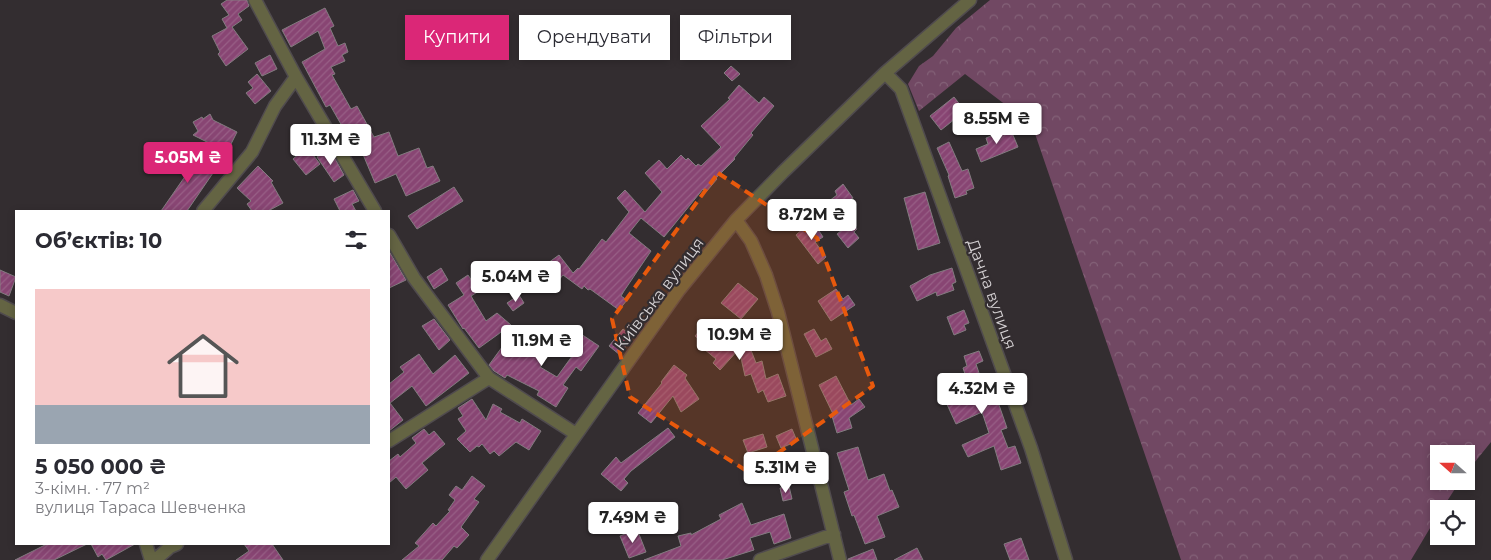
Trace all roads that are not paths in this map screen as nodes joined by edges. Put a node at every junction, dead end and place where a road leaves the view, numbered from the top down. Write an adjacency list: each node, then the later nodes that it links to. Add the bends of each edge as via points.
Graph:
1 (255, 0): 4 (street)
2 (970, 0): 3 (street, Київська вулиця)
3 (885, 73): 7 (street, Київська вулиця); 22 (street, Дачна вулиця, via 901,89 1031,448)
4 (296, 77): 5 (street, via 275,106 252,152); 6 (street)
5 (204, 210)
6 (374, 210)
7 (736, 220): 12 (street, Київська вулиця, via 679,290); 14 (street, via 751,241 778,312)
8 (390, 237): 11 (street, via 414,278)
9 (0, 305): 10 (street)
10 (15, 312)
11 (490, 378): 12 (street); 13 (street)
12 (576, 434): 19 (street, Київська вулиця)
13 (390, 440)
14 (834, 534): 20 (street); 21 (street)
15 (146, 545): 17 (street)
16 (175, 545): 18 (street)
17 (151, 560)
18 (155, 560)
19 (487, 560)
20 (760, 560)
21 (840, 560)
22 (1066, 560)

